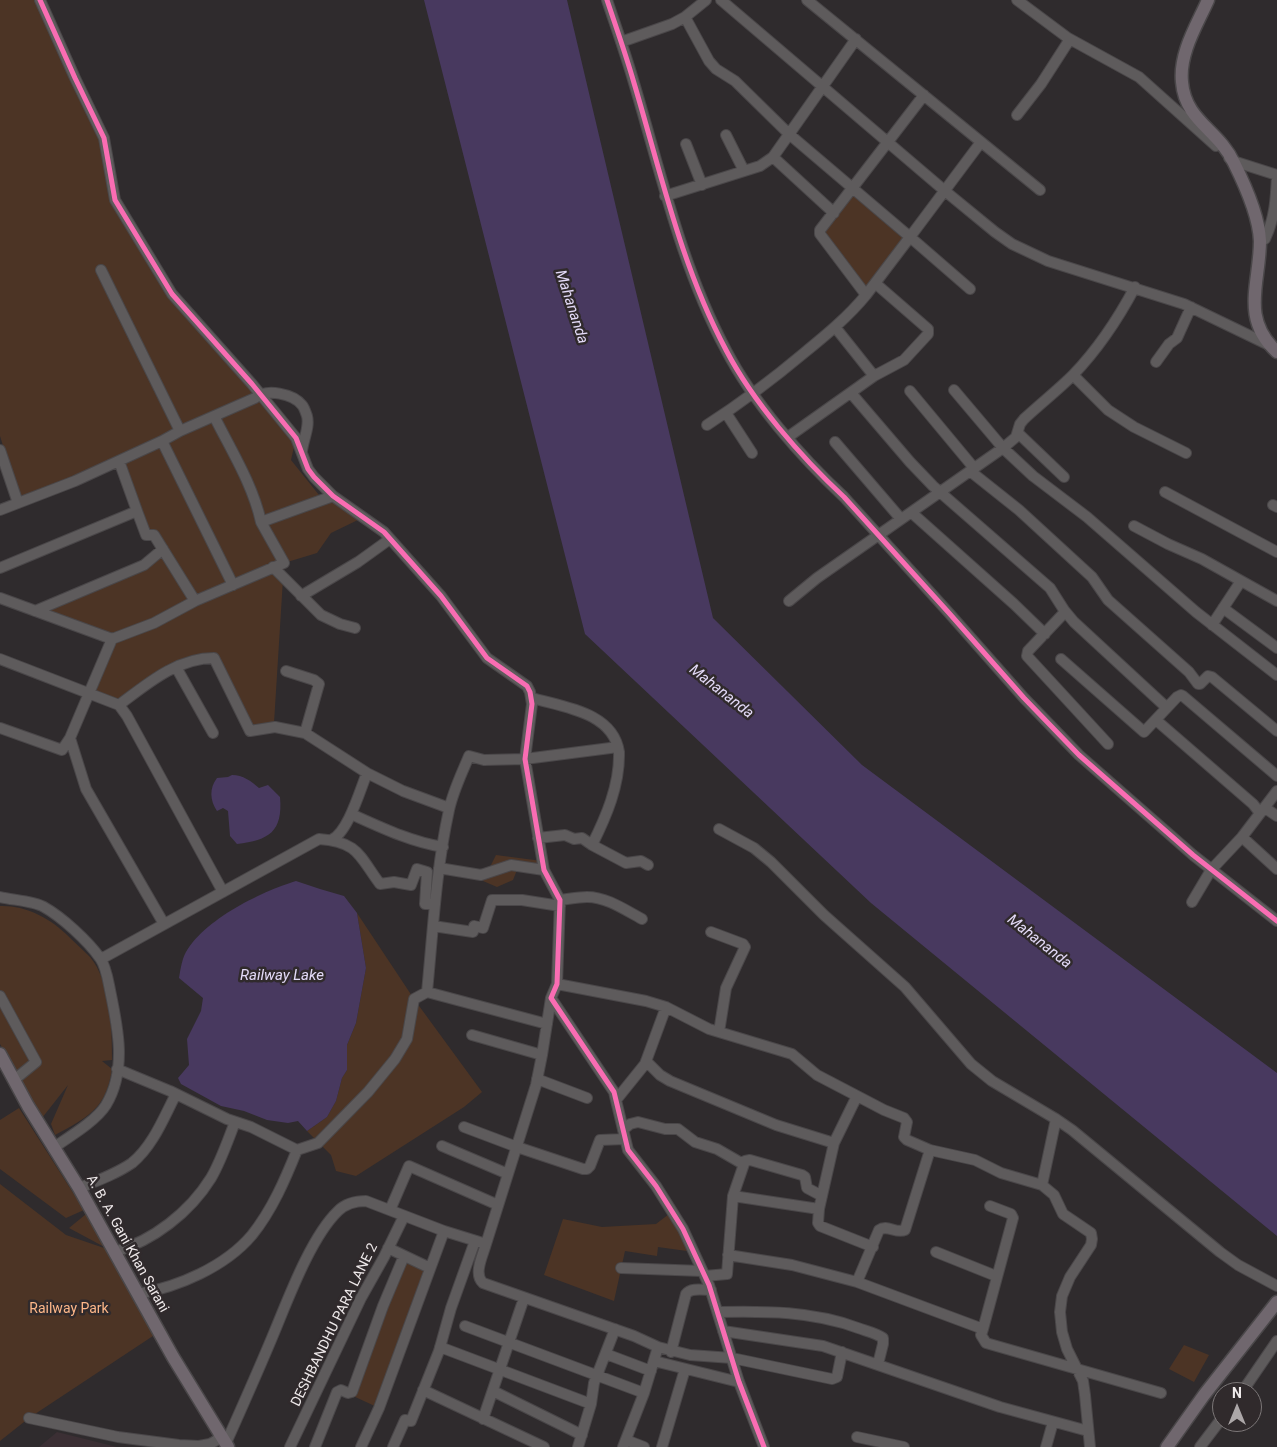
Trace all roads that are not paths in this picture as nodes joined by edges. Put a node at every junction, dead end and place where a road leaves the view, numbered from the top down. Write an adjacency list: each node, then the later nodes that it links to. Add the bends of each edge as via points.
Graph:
1 (40, 0): 47 (street, via 104,138 115,200 172,294)
2 (607, 0): 12 (street)
3 (722, 0): 13 (street)
4 (807, 0): 10 (street)
5 (1016, 0): 11 (street)
6 (1208, 0): 22 (main road, via 1183,61 1183,88 1189,109)
7 (1215, 0): 22 (main road, via 1190,57 1188,92 1200,116 1222,138)
8 (702, 1): 9 (street)
9 (685, 17): 12 (street); 16 (street, via 713,66 735,81)
10 (856, 39): 13 (street); 14 (street)
11 (1070, 39): 15 (street); 22 (street, via 1140,77)
12 (621, 42): 29 (street)
13 (823, 87): 16 (street); 18 (street)
14 (924, 95): 18 (street); 19 (street)
15 (1017, 115)
16 (789, 134): 21 (street); 26 (street)
17 (726, 135): 23 (street)
18 (888, 141): 26 (street); 28 (street)
19 (981, 142): 27 (street); 28 (street)
20 (686, 144): 25 (street)
21 (773, 157): 23 (street); 30 (street)
22 (1236, 161): 24 (street); 32 (main road)
23 (744, 171): 25 (street)
24 (1277, 175): 32 (street, via 1274,215)
25 (702, 185): 29 (street)
26 (853, 187): 30 (street); 31 (street)
27 (1040, 190)
28 (945, 192): 31 (street); 35 (street, via 995,232 1024,250 1048,261)
29 (665, 196): 48 (street, via 694,282 726,350)
30 (834, 213): 37 (street, via 820,230 820,235)
31 (910, 237): 34 (street); 36 (street)
32 (1262, 240): 40 (main road, via 1254,289 1255,312 1260,329)
33 (102, 270): 52 (street)
34 (875, 283): 37 (street); 43 (street, via 929,332 904,360)
35 (1135, 287): 38 (street); 42 (street, via 1106,336)
36 (970, 289)
37 (866, 295): 39 (street)
38 (1191, 307): 40 (street); 41 (street, via 1177,338)
39 (835, 327): 43 (street); 48 (street)
40 (1275, 347)
41 (1156, 362)
42 (1073, 375): 53 (street, via 1024,419); 61 (street, via 1108,410)
43 (874, 376): 46 (street)
44 (954, 390): 57 (street)
45 (910, 391): 63 (street)
46 (850, 393): 54 (street); 66 (street)
47 (260, 394): 50 (street); 59 (street, via 296,438); 59 (street, via 273,392 302,405 308,427)
48 (753, 394): 49 (street); 54 (street)
49 (726, 413): 51 (street); 60 (street)
50 (214, 416): 52 (street); 73 (street, via 250,488)
51 (707, 425)
52 (180, 430): 55 (street)
53 (1018, 434): 57 (street); 64 (street)
54 (788, 437): 75 (street)
55 (162, 441): 62 (street); 82 (street)
56 (835, 442): 72 (street)
57 (1003, 448): 63 (street); 91 (street)
58 (0, 451): 68 (street)
59 (302, 452): 67 (street, via 314,477)
60 (752, 453)
61 (1186, 453)
62 (119, 461): 68 (street); 70 (street)
63 (972, 469): 66 (street); 107 (street, via 1092,577 1108,600 1189,672 1198,684 1206,677 1212,677)
64 (1064, 477)
65 (1165, 492): 78 (street)
66 (941, 493): 71 (street); 90 (street, via 1050,588)
67 (333, 496): 73 (street); 76 (street)
68 (18, 503): 69 (street)
69 (0, 510)
70 (137, 510): 77 (street, via 146,535 154,535); 79 (street)
71 (912, 513): 72 (street); 93 (street)
72 (902, 519): 75 (street)
73 (261, 522): 80 (street, via 284,563)
74 (1134, 526): 81 (street)
75 (879, 536): 86 (street); 133 (street, via 1055,731)
76 (390, 539): 83 (street); 102 (street, via 441,596 487,658 527,686)
77 (163, 549): 85 (street); 89 (street, via 144,565)
78 (1277, 552)
79 (0, 568)
80 (273, 568): 82 (street); 83 (street)
81 (1241, 581): 87 (street); 88 (street)
82 (233, 585): 85 (street)
83 (301, 596): 92 (street, via 321,616)
84 (0, 598): 89 (street)
85 (195, 601): 94 (street, via 154,623)
86 (789, 601)
87 (1277, 601)
88 (1224, 608): 91 (street); 95 (street)
89 (35, 611): 94 (street)
90 (1065, 612): 93 (street); 104 (street)
91 (1212, 624): 100 (street)
92 (354, 628)
93 (1045, 634): 111 (street, via 1027,656)
94 (112, 639): 101 (street)
95 (1277, 648)
96 (0, 659): 101 (street)
97 (1061, 659): 105 (street, via 1142,731)
98 (176, 667): 103 (street); 108 (street); 109 (street, via 202,658 214,658 250,731 275,727)
99 (286, 671): 109 (street, via 319,684)
100 (1277, 676)
101 (89, 693): 103 (street); 110 (street)
102 (532, 698): 112 (street, via 600,720); 115 (street)
103 (119, 704): 134 (street)
104 (1166, 707): 105 (street); 117 (street, via 1179,695 1183,696)
105 (1156, 720): 120 (street)
106 (0, 728): 113 (street)
107 (1277, 731)
108 (213, 733)
109 (305, 733): 116 (street)
110 (70, 738): 113 (street); 114 (street)
111 (1108, 744)
112 (618, 746): 115 (street); 127 (street, via 611,801)
113 (62, 750): 114 (street)
114 (77, 758): 141 (street, via 86,789)
115 (525, 759): 119 (street, via 484,760 468,756); 125 (street)
116 (367, 773): 119 (street, via 403,791); 121 (street)
117 (1277, 776)
118 (1277, 791): 120 (street)
119 (450, 808): 128 (street)
120 (1262, 810): 122 (street); 124 (street)
121 (350, 814): 126 (street, via 338,836); 128 (street, via 390,831)
122 (1277, 816)
123 (720, 830): 163 (street, via 754,848 771,862 905,987 981,1073)
124 (1242, 837): 131 (street); 133 (street)
125 (538, 838): 127 (street, via 565,835 582,838); 132 (street)
126 (331, 840): 134 (street, via 319,839); 138 (street, via 349,845 358,852 380,884 411,885 417,869 427,872 425,904)
127 (592, 845): 129 (street, via 626,862 641,861)
128 (443, 846): 130 (street)
129 (648, 865)
130 (439, 868): 132 (street, via 481,875 511,865); 138 (street)
131 (1277, 869)
132 (544, 870): 137 (street)
133 (1211, 870): 136 (street); 140 (street)
134 (223, 892): 141 (street)
135 (0, 897): 144 (street, via 42,906 64,920)
136 (1192, 902)
137 (560, 903): 139 (street, via 598,898); 142 (street, via 492,900 483,928 474,926 473,932); 145 (street)
138 (435, 904): 142 (street)
139 (642, 919)
140 (1277, 921)
141 (164, 924): 144 (street)
142 (433, 926): 146 (street)
143 (711, 932): 151 (street, via 746,947 726,988)
144 (101, 959): 156 (street, via 118,1029)
145 (556, 984): 148 (street); 149 (street, via 646,1001)
146 (427, 992): 150 (street); 171 (street, via 414,999 406,1039 395,1059 368,1092 318,1143)
147 (0, 996): 157 (street, via 36,1062)
148 (551, 998): 150 (street); 162 (street, via 614,1092)
149 (666, 1008): 151 (street); 155 (street)
150 (547, 1024): 154 (street)
151 (719, 1032): 160 (street, via 792,1054 817,1075)
152 (472, 1035): 154 (street)
153 (0, 1054): 157 (main road, A. B. A. Gani Khan Sarani)
154 (542, 1055): 158 (street)
155 (646, 1061): 162 (street); 167 (street, via 670,1081 776,1125)
156 (118, 1069): 159 (street); 170 (street, via 105,1106)
157 (14, 1080): 170 (main road, A. B. A. Gani Khan Sarani)
158 (537, 1080): 161 (street); 169 (street)
159 (176, 1094): 164 (street); 176 (street, via 152,1139 133,1162 118,1172)
160 (857, 1096): 167 (street); 172 (street, via 904,1118 907,1122 905,1140)
161 (587, 1098)
162 (616, 1100): 166 (street)
163 (1056, 1119): 175 (street); 197 (street, via 1220,1252)
164 (235, 1122): 171 (street); 188 (street, via 212,1177 191,1204 150,1236)
165 (464, 1127): 169 (street)
166 (624, 1134): 169 (street, via 599,1141 587,1169); 173 (street, via 630,1124 638,1122 678,1129 695,1142 717,1149); 194 (street, via 628,1150 683,1229)
167 (834, 1143): 178 (street)
168 (442, 1146): 174 (street)
169 (517, 1147): 174 (street)
170 (53, 1148): 176 (main road, A. B. A. Gani Khan Sarani)
171 (297, 1150): 199 (street, via 262,1219 230,1255 212,1268 174,1285)
172 (930, 1150): 175 (street, via 975,1160 1001,1173); 186 (street, via 905,1230 882,1228)
173 (743, 1164): 177 (street); 178 (street, via 748,1160 802,1175 808,1188)
174 (508, 1174): 179 (street)
175 (1042, 1185): 219 (street, via 1054,1195 1063,1214 1091,1233 1091,1245 1070,1277 1060,1312 1067,1349)
176 (79, 1188): 188 (main road, A. B. A. Gani Khan Sarani)
177 (733, 1196): 181 (street); 190 (street)
178 (822, 1196): 181 (street)
179 (498, 1204): 182 (street, via 409,1166); 185 (street)
180 (990, 1206): 195 (street, via 1013,1216)
181 (819, 1209): 186 (street, via 817,1220 820,1226)
182 (390, 1210): 183 (street); 235 (street, via 366,1201 354,1201 337,1212 321,1233 297,1277)
183 (404, 1216): 184 (street); 187 (street, DESHBANDHU PARA LANE 2)
184 (444, 1230): 185 (street); 192 (street)
185 (480, 1242): 200 (street, via 479,1280); 209 (street, via 451,1308)
186 (872, 1247): 196 (street)
187 (388, 1248): 191 (street); 238 (street, DESHBANDHU PARA LANE 2)
188 (114, 1252): 199 (main road, A. B. A. Gani Khan Sarani)
189 (936, 1252): 195 (street)
190 (728, 1255): 194 (street, via 727,1274); 196 (street, via 792,1265)
191 (404, 1256): 192 (street); 239 (street, via 382,1306 352,1392 337,1392)
192 (430, 1268): 240 (street, via 379,1408)
193 (621, 1268): 194 (street)
194 (704, 1273): 198 (street)
195 (996, 1276): 204 (street)
196 (857, 1282): 204 (street)
197 (1277, 1286)
198 (711, 1290): 202 (street); 211 (street, via 693,1290 686,1294)
199 (138, 1294): 235 (main road, A. B. A. Gani Khan Sarani)
200 (524, 1298): 205 (street); 208 (street)
201 (1277, 1302): 250 (main road)
202 (718, 1312): 206 (street); 215 (street, via 790,1313 839,1321 883,1338)
203 (465, 1326): 208 (street)
204 (983, 1329): 219 (street, via 982,1340 986,1343)
205 (616, 1330): 210 (street); 213 (street)
206 (723, 1331): 212 (street, via 807,1343); 214 (street)
207 (1277, 1341): 222 (street)
208 (509, 1342): 217 (street); 220 (street)
209 (440, 1347): 217 (street); 223 (street)
210 (658, 1347): 211 (street); 216 (street)
211 (671, 1352): 214 (street)
212 (842, 1352): 214 (street, via 837,1377 832,1379); 215 (street)
213 (606, 1354): 216 (street); 220 (street)
214 (732, 1358): 221 (street)
215 (878, 1364): 230 (street)
216 (652, 1366): 218 (street); 225 (street)
217 (500, 1369): 224 (street); 227 (street)
218 (686, 1369): 221 (street); 245 (street)
219 (1078, 1370): 226 (street); 231 (street, via 1086,1395)
220 (597, 1376): 225 (street); 227 (street)
221 (739, 1382): 246 (street)
222 (1249, 1382)
223 (423, 1390): 229 (street); 241 (street, via 411,1421 405,1420)
224 (493, 1391): 229 (street); 233 (street)
225 (644, 1393): 237 (street)
226 (1161, 1393)
227 (591, 1404): 233 (street)
228 (30, 1418): 236 (street)
229 (483, 1419): 242 (street)
230 (1053, 1422): 231 (street); 248 (street)
231 (1088, 1431): 249 (street)
232 (1212, 1431): 251 (street)
233 (582, 1435): 243 (street)
234 (857, 1437): 247 (street)
235 (225, 1441): 236 (street, via 199,1446)
236 (117, 1442)
237 (625, 1444): 244 (street)
238 (290, 1447)
239 (316, 1447)
240 (361, 1447)
241 (392, 1447)
242 (544, 1447)
243 (578, 1447)
244 (644, 1447)
245 (662, 1447)
246 (764, 1447)
247 (904, 1447)
248 (1046, 1447)
249 (1090, 1447)
250 (1167, 1447)
251 (1200, 1447)

